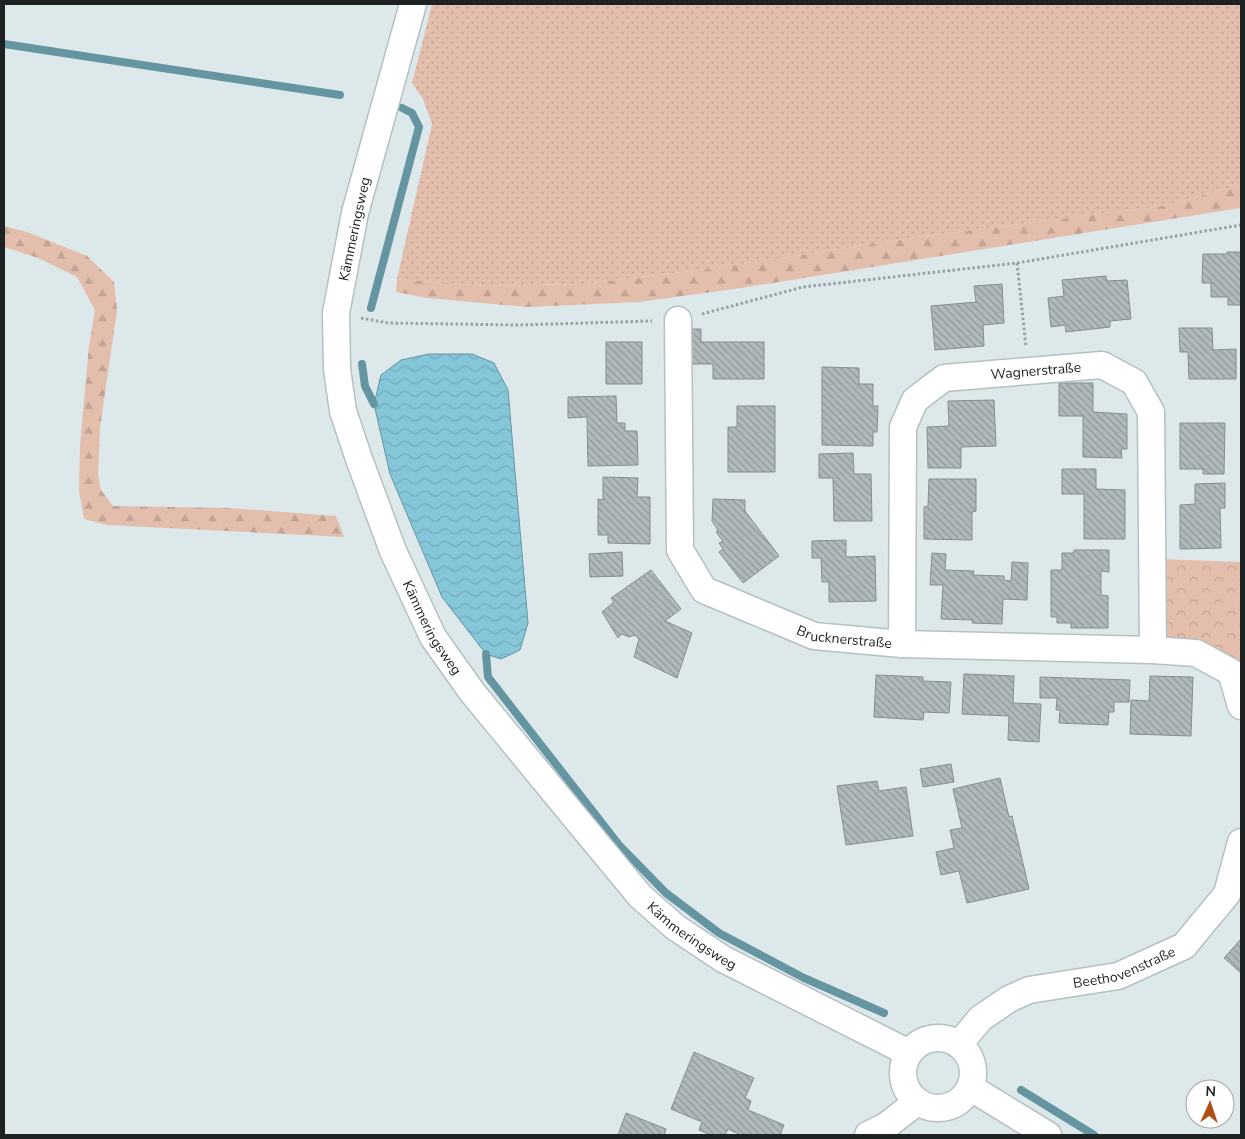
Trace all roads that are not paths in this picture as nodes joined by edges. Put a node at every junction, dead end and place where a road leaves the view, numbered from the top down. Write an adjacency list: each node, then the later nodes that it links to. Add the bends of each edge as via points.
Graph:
1 (412, 4): 8 (street, Kämmeringsweg, via 355,213 336,313 343,411 393,551 433,637 472,692 640,896 675,927 723,959)
2 (678, 320): 3 (street, Brucknerstraße, via 680,550 704,590 814,636)
3 (902, 644): 4 (street, Brucknerstraße); 4 (street, Wagnerstraße, via 903,427 915,400 944,378 1102,365 1134,382 1151,412)
4 (1153, 650): 5 (street, Brucknerstraße, via 1196,653 1231,672)
5 (1241, 706)
6 (1241, 842): 7 (street, Beethovenstraße, via 1227,894 1184,946 1118,976 1029,990 981,1018)
7 (959, 1044): 8 (street, via 946,1038 932,1038 919,1043); 9 (street, via 973,1064)
8 (908, 1053): 10 (street, via 903,1079)
9 (971, 1088): 10 (street, via 962,1100 947,1108 931,1108); 12 (street)
10 (917, 1102): 11 (street, via 886,1126)
11 (868, 1135)
12 (1048, 1135)

